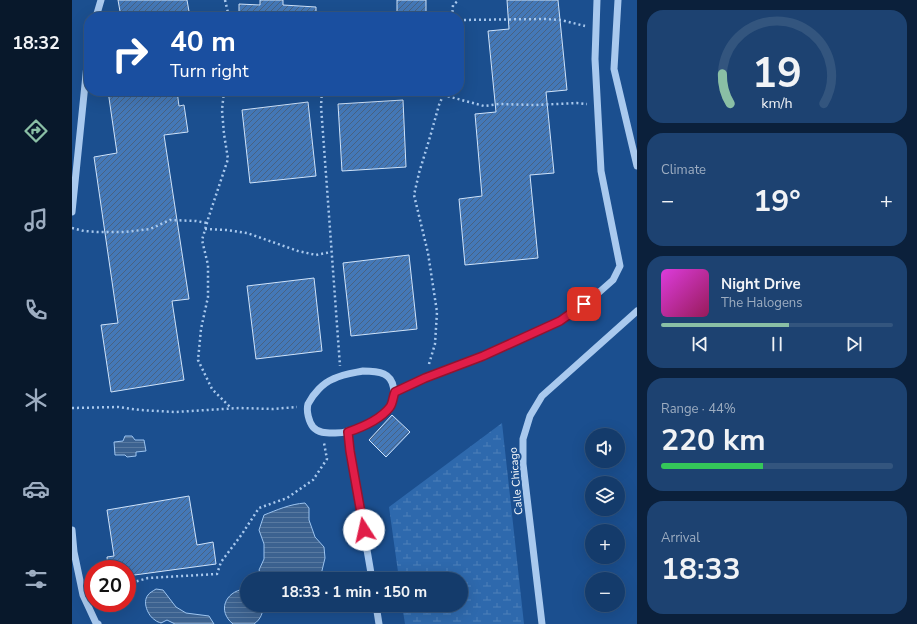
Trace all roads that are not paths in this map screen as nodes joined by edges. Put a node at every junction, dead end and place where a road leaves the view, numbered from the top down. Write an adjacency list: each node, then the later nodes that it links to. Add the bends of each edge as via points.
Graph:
1 (101, 0): 4 (lane)
2 (598, 0): 9 (lane, via 595,59 601,171 620,266 614,280 560,321)
3 (618, 0): 6 (lane, via 614,69)
4 (97, 12)
5 (84, 94): 7 (lane)
6 (637, 166)
7 (72, 212)
8 (637, 311): 16 (lane, Calle Chicago, via 542,396 530,416 523,439 523,464)
9 (395, 392): 10 (lane, via 391,406 380,418); 10 (lane, via 392,382 385,374 374,371 340,376 318,390 308,406 308,418 314,428 322,433)
10 (348, 432): 12 (lane)
11 (72, 530): 14 (lane, via 82,595)
12 (371, 572)
13 (377, 612): 15 (lane)
14 (97, 624)
15 (379, 624)
16 (542, 624)

